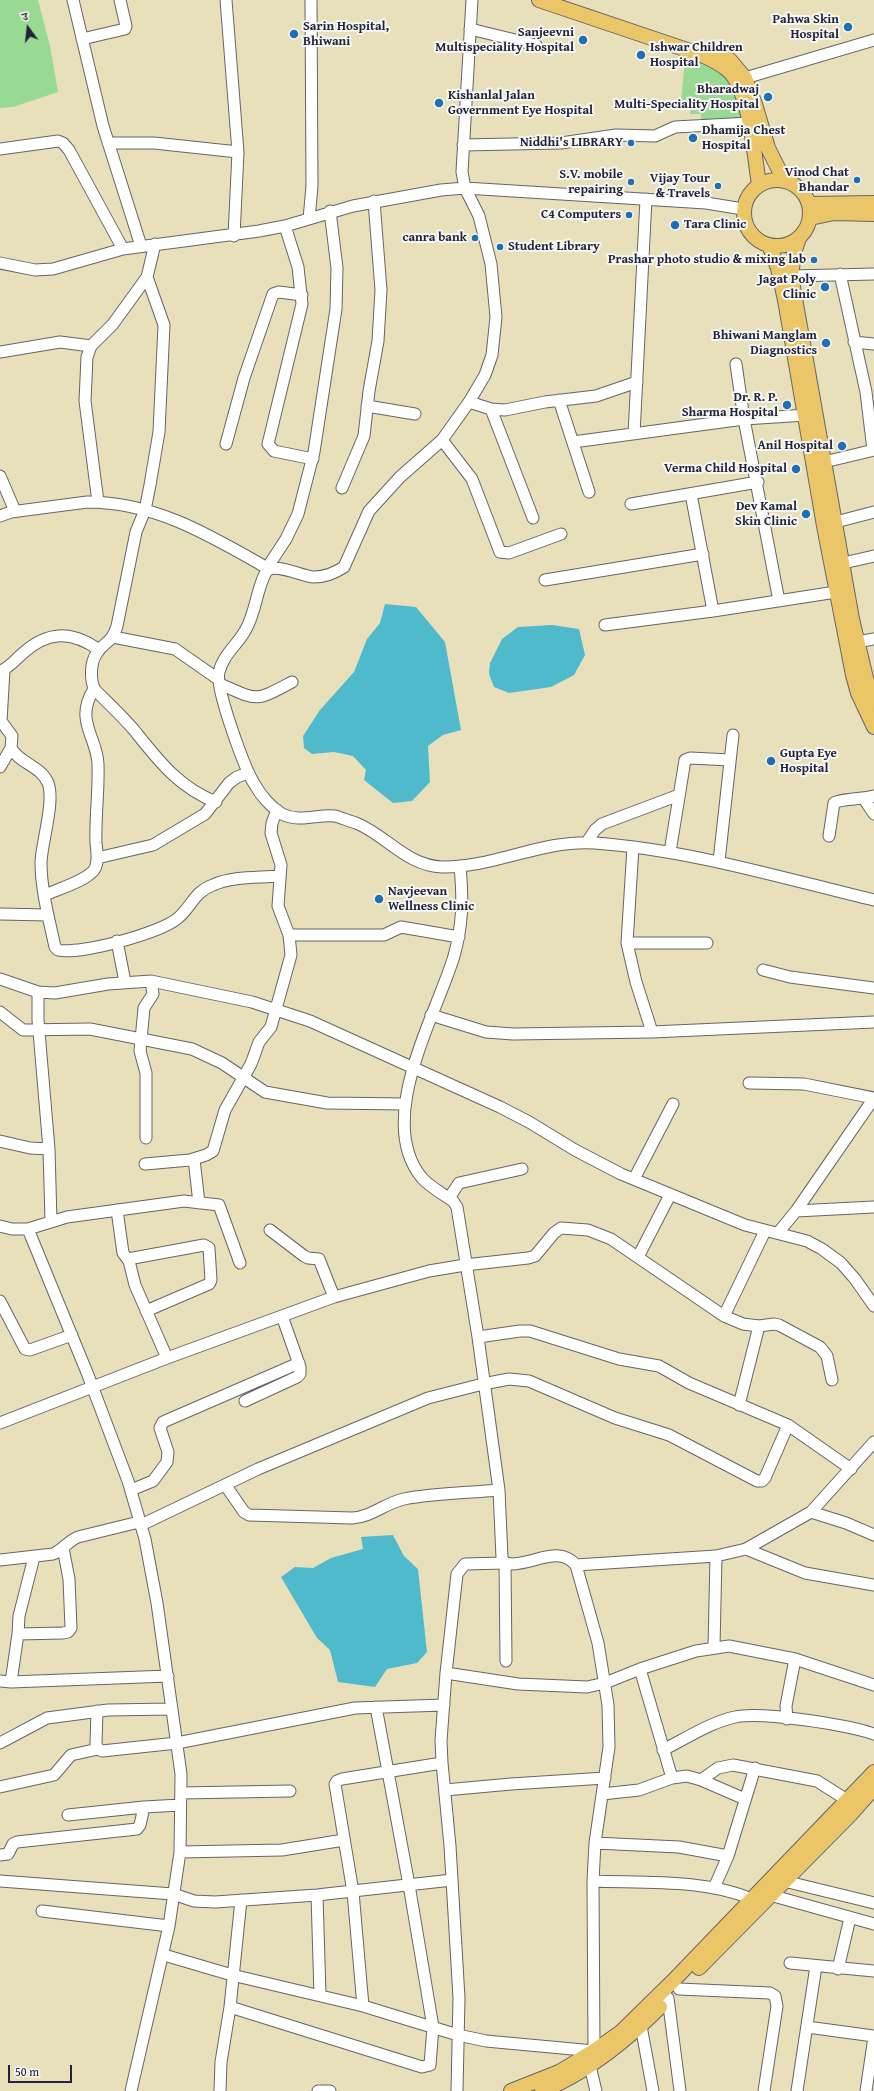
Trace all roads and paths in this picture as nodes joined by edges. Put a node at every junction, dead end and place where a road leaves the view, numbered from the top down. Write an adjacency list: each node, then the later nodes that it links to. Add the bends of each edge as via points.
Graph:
1 (73, 0): 9 (street)
2 (120, 0): 9 (street, via 125,29)
3 (226, 0): 17 (street)
4 (311, 0): 29 (street, via 312,186)
5 (472, 0): 8 (street)
6 (539, 0): 13 (main road, via 714,61 729,72 738,84)
7 (562, 0): 12 (main road, via 708,50 730,60)
8 (470, 29): 11 (street); 15 (street)
9 (82, 39): 14 (street)
10 (874, 40): 12 (street)
11 (536, 45)
12 (745, 78): 18 (main road, via 768,148)
13 (750, 123): 15 (street, via 675,127 655,136 616,135 561,143); 19 (main road)
14 (108, 143): 17 (street, via 154,143); 34 (street)
15 (463, 145): 20 (street, via 462,172)
16 (0, 149): 36 (street, via 58,141 63,143)
17 (238, 152): 31 (street)
18 (784, 180): 19 (main road, via 775,179); 24 (main road, via 800,188)
19 (759, 184): 25 (main road, via 746,199)
20 (466, 188): 21 (street); 22 (street); 50 (street, via 478,216 492,264 496,317 492,355 485,375)
21 (646, 199): 25 (street, via 706,203); 48 (street)
22 (374, 201): 26 (street); 51 (street, via 381,290 378,341)
23 (874, 203): 24 (main road)
24 (809, 204): 28 (main road)
25 (743, 209): 35 (main road, via 747,228 760,242)
26 (330, 211): 29 (street); 61 (street, via 337,268 336,310)
27 (874, 214): 28 (main road, via 834,213)
28 (810, 218): 32 (main road)
29 (309, 219): 30 (street)
30 (285, 226): 31 (street); 42 (street, via 298,267)
31 (234, 236): 33 (street)
32 (799, 238): 35 (main road, via 790,244); 40 (main road)
33 (155, 244): 34 (street); 41 (street)
34 (141, 246): 36 (street)
35 (769, 246): 54 (main road, via 778,268)
36 (123, 249): 37 (street, via 53,270 35,270)
37 (0, 263)
38 (840, 274): 39 (street); 40 (street); 43 (street)
39 (874, 274)
40 (791, 276): 62 (main road)
41 (147, 277): 45 (street, via 112,324); 70 (street, via 149,289 163,319 164,332 159,432)
42 (302, 295): 59 (street, via 278,292 273,294 244,378); 61 (street, via 301,315 268,444 274,451)
43 (854, 342): 44 (street); 60 (street, via 866,392)
44 (874, 344)
45 (91, 346): 46 (street, via 60,342); 68 (street, via 86,357 85,401)
46 (0, 352)
47 (736, 364): 55 (street)
48 (637, 382): 49 (street, via 596,396); 56 (street)
49 (559, 400): 52 (street, via 505,410); 58 (street)
50 (469, 402): 52 (street); 57 (street)
51 (367, 406): 53 (street); 65 (street, via 362,442)
52 (491, 409): 74 (street)
53 (415, 414)
54 (806, 414): 55 (street); 75 (main road)
55 (744, 420): 56 (street); 64 (street)
56 (634, 434): 58 (street)
57 (442, 440): 76 (street, via 472,479 500,552 509,553); 80 (street, via 400,477 369,511 344,567 331,574 314,577)
58 (573, 442): 66 (street)
59 (226, 444)
60 (873, 450): 62 (street)
61 (313, 459): 80 (street, via 298,514)
62 (824, 462): 75 (main road)
63 (0, 476): 71 (street)
64 (758, 482): 67 (street); 83 (street)
65 (342, 488)
66 (589, 492)
67 (691, 494): 69 (street); 77 (street)
68 (98, 502): 70 (street); 71 (street)
69 (631, 504)
70 (145, 510): 80 (street, via 189,525); 86 (street, via 136,532)
71 (15, 511): 73 (street)
72 (874, 512): 75 (street)
73 (0, 516)
74 (533, 518)
75 (830, 524): 79 (main road); 82 (main road)
76 (561, 534)
77 (703, 554): 81 (street); 84 (street)
78 (874, 556): 79 (street)
79 (843, 563): 88 (main road)
80 (268, 568): 91 (street, via 248,625 219,670)
81 (545, 580)
82 (836, 592): 83 (street); 95 (main road, via 858,693)
83 (779, 601): 84 (street)
84 (713, 611): 85 (street)
85 (605, 625)
86 (113, 637): 89 (street); 91 (street, via 175,649)
87 (874, 639): 88 (street)
88 (857, 642): 94 (main road)
89 (99, 650): 90 (street, via 70,636 53,636 36,643); 93 (street, via 92,667)
90 (2, 671): 97 (street, via 1,721 12,736)
91 (219, 682): 92 (street, via 255,698 267,695); 100 (street)
92 (292, 682)
93 (94, 689): 103 (street, via 167,770 199,795); 110 (street, via 89,700 86,723 98,765 95,816)
94 (874, 703)
95 (874, 727)
96 (733, 735): 98 (street)
97 (11, 748): 99 (street); 114 (street, via 41,773 49,787 50,798 42,855)
98 (730, 760): 101 (street, via 687,758); 111 (street)
99 (0, 767)
100 (248, 773): 103 (street, via 234,779); 104 (street, via 260,792)
101 (679, 795): 107 (street, via 602,824); 109 (street)
102 (869, 798): 105 (street); 106 (street, via 834,802)
103 (216, 802): 110 (street, via 205,814 150,846)
104 (277, 810): 112 (street, via 296,818 328,816 344,819 370,830 414,860 438,867); 113 (street, via 271,830 280,863)
105 (874, 814)
106 (829, 836)
107 (587, 842): 108 (street); 112 (street, via 564,844)
108 (633, 847): 109 (street); 121 (street)
109 (670, 852): 111 (street)
110 (97, 858): 114 (street, via 92,872)
111 (719, 861): 115 (street)
112 (460, 866): 119 (street, via 464,904)
113 (280, 876): 118 (street, via 278,906); 120 (street, via 232,880 213,885 197,894 184,912 168,924)
114 (45, 895): 117 (street)
115 (874, 900)
116 (0, 914): 117 (street)
117 (48, 915): 120 (street, via 55,947 58,950 83,949)
118 (288, 935): 119 (street, via 384,935 401,927); 129 (street, via 291,955)
119 (459, 937): 131 (street, via 454,957)
120 (117, 941): 126 (street)
121 (627, 943): 122 (street); 134 (street)
122 (708, 943)
123 (763, 970): 127 (street, via 790,977)
124 (0, 979): 128 (street)
125 (151, 981): 126 (street); 129 (street); 135 (street, via 153,994 144,1008)
126 (125, 982): 128 (street, via 69,992)
127 (874, 988)
128 (38, 992): 133 (street)
129 (277, 1009): 136 (street); 137 (street, via 270,1030 259,1042)
130 (0, 1012): 133 (street, via 19,1029)
131 (431, 1015): 134 (street, via 456,1024 498,1033); 136 (street)
132 (874, 1022): 134 (street)
133 (40, 1031): 135 (street, via 90,1029); 144 (street)
134 (652, 1032)
135 (142, 1038): 137 (street, via 192,1049); 142 (street, via 140,1051 146,1073)
136 (414, 1067): 140 (street); 148 (street, via 517,1116 575,1150)
137 (244, 1076): 140 (street, via 265,1092 321,1102); 145 (street, via 225,1110 213,1151)
138 (749, 1083): 139 (street, via 804,1084)
139 (874, 1098): 154 (street)
140 (405, 1104): 150 (street, via 406,1140 413,1162 425,1181)
141 (673, 1104): 148 (street)
142 (146, 1138)
143 (0, 1141): 144 (street, via 30,1148)
144 (49, 1149): 155 (street)
145 (194, 1159): 146 (street); 151 (street)
146 (145, 1164)
147 (522, 1169): 150 (street, via 459,1183)
148 (634, 1179): 149 (street)
149 (670, 1195): 159 (street); 161 (street)
150 (449, 1198): 164 (street, via 456,1207)
151 (199, 1203): 153 (street, via 184,1201); 163 (street, via 219,1205)
152 (874, 1208): 154 (street)
153 (117, 1210): 155 (street); 162 (street, via 123,1251)
154 (796, 1211): 160 (street)
155 (51, 1221): 157 (street)
156 (0, 1226): 157 (street)
157 (28, 1229): 173 (street)
158 (270, 1230): 166 (street, via 304,1256 320,1260)
159 (765, 1231): 160 (street); 171 (street)
160 (778, 1233): 165 (street, via 807,1241 822,1249 841,1263)
161 (638, 1257): 164 (street, via 600,1234 564,1227 557,1229 535,1256 514,1261); 171 (street)
162 (128, 1259): 169 (street); 169 (street, via 204,1245 209,1248 209,1284)
163 (240, 1263)
164 (465, 1265): 166 (street, via 428,1271); 174 (street)
165 (869, 1291): 168 (street)
166 (334, 1297): 170 (street)
167 (0, 1301): 173 (street, via 25,1349 30,1350)
168 (874, 1306)
169 (146, 1311): 175 (street)
170 (282, 1316): 175 (street); 176 (street)
171 (724, 1316): 172 (street, via 743,1324)
172 (759, 1326): 177 (street, via 779,1325 820,1347 827,1356); 181 (street)
173 (72, 1335): 179 (street)
174 (478, 1337): 178 (street); 181 (street, via 520,1331 541,1334 618,1359 659,1366 689,1383)
175 (167, 1358): 179 (street)
176 (298, 1363): 180 (street, via 301,1371 297,1377); 187 (street, via 162,1422 160,1428 168,1452 167,1462 153,1481)
177 (832, 1380)
178 (483, 1384): 183 (street, via 509,1379 528,1381 615,1418 669,1434 762,1481); 186 (street, via 421,1401 265,1466); 188 (street)
179 (93, 1388): 182 (street); 187 (street)
180 (246, 1401)
181 (739, 1405): 183 (street)
182 (0, 1423)
183 (788, 1425): 185 (street)
184 (874, 1442): 185 (street)
185 (851, 1469): 189 (street)
186 (226, 1486): 188 (street, via 244,1512 249,1515 352,1518 364,1517 404,1499); 190 (street)
187 (131, 1490): 190 (street)
188 (499, 1490): 197 (street, via 502,1552)
189 (811, 1512): 191 (street); 193 (street)
190 (140, 1524): 192 (street, via 78,1537); 206 (street, via 149,1555)
191 (874, 1535)
192 (63, 1548): 195 (street, via 53,1554); 200 (street, via 69,1579 71,1628 63,1633)
193 (746, 1549): 194 (street); 199 (street, via 805,1573)
194 (716, 1556): 198 (street); 201 (street)
195 (34, 1557): 196 (street); 200 (street, via 19,1616)
196 (0, 1560)
197 (505, 1563): 198 (street, via 517,1564 560,1554 570,1558); 203 (street); 205 (street, via 466,1564 458,1574)
198 (576, 1565): 209 (street, via 598,1642)
199 (874, 1585)
200 (18, 1634): 208 (street)
201 (714, 1647): 202 (street, via 748,1648); 204 (street)
202 (795, 1659): 210 (street); 215 (street, via 786,1706)
203 (506, 1661)
204 (640, 1669): 209 (street); 220 (street)
205 (446, 1673): 209 (street, via 518,1684 578,1688); 211 (street)
206 (168, 1676): 208 (street); 213 (street)
207 (0, 1681): 208 (street)
208 (11, 1682)
209 (605, 1683): 225 (street, via 609,1747)
210 (874, 1685)
211 (444, 1705): 212 (street); 221 (street)
212 (376, 1707): 218 (street, via 333,1712); 224 (street)
213 (172, 1709): 214 (street); 218 (street)
214 (97, 1711): 217 (street, via 46,1718); 219 (street)
215 (787, 1719): 216 (street, via 829,1724); 220 (street, via 750,1715 723,1720)
216 (874, 1734)
217 (0, 1743)
218 (178, 1743): 219 (street, via 102,1751); 232 (street, via 182,1774)
219 (98, 1749): 228 (street, via 70,1755 54,1775)
220 (663, 1750): 226 (street)
221 (442, 1763): 224 (street); 230 (street)
222 (755, 1768): 227 (street, via 726,1765); 234 (street); 235 (street, via 818,1781)
223 (874, 1772): 235 (main road)
224 (387, 1773): 239 (street, via 337,1781 335,1790); 248 (street)
225 (606, 1778): 230 (street); 233 (street)
226 (672, 1778): 227 (street, via 687,1776); 233 (street, via 639,1790)
227 (701, 1780): 234 (street)
228 (0, 1787)
229 (874, 1788): 247 (main road)
230 (445, 1790): 244 (street)
231 (290, 1791): 232 (street)
232 (181, 1793): 236 (street)
233 (602, 1794): 240 (street)
234 (746, 1799): 243 (street)
235 (847, 1800): 254 (main road)
236 (180, 1805): 237 (street); 241 (street)
237 (144, 1807): 238 (street); 242 (street, via 138,1828 17,1842 8,1854)
238 (68, 1815)
239 (344, 1840): 241 (street, via 282,1850); 250 (street)
240 (595, 1843): 243 (street, via 669,1846); 246 (street)
241 (180, 1852): 251 (street)
242 (0, 1855)
243 (728, 1856): 249 (street)
244 (452, 1880): 248 (street); 274 (street, via 459,1998)
245 (0, 1881): 251 (street)
246 (593, 1881): 249 (street); 276 (street)
247 (784, 1882): 253 (main road); 256 (street)
248 (409, 1886): 250 (street); 272 (street)
249 (714, 1888): 254 (street)
250 (353, 1892): 252 (street); 269 (street)
251 (173, 1894): 255 (street, via 203,1902); 260 (street)
252 (317, 1895): 255 (street); 268 (street)
253 (770, 1895): 258 (street); 267 (main road)
254 (752, 1899): 276 (main road, via 621,2032)
255 (241, 1900): 266 (street)
256 (874, 1903)
257 (42, 1911): 260 (street)
258 (850, 1918): 259 (street); 264 (street)
259 (874, 1924)
260 (169, 1926): 261 (street)
261 (164, 1955): 266 (street); 278 (street)
262 (790, 1963): 263 (street)
263 (816, 1966): 264 (street); 273 (street)
264 (838, 1969): 265 (street)
265 (874, 1971)
266 (232, 1975): 268 (street); 270 (street)
267 (674, 1994): 271 (main road); 287 (street); 288 (street, via 770,1993 775,1996 777,2006)
268 (320, 1995): 269 (street)
269 (363, 2006): 272 (street)
270 (230, 2007): 272 (street, via 422,2067 430,2065); 279 (street, via 221,2062)
271 (641, 2026): 277 (main road); 286 (street)
272 (433, 2027): 274 (street)
273 (807, 2028): 275 (street); 289 (street)
274 (458, 2035): 276 (street, via 486,2041); 282 (street)
275 (874, 2036): 290 (street)
276 (594, 2051): 277 (street); 283 (main road, via 559,2072)
277 (590, 2066): 284 (main road); 285 (street)
278 (132, 2091)
279 (220, 2091)
280 (318, 2091): 281 (street)
281 (330, 2091)
282 (457, 2091)
283 (511, 2091)
284 (542, 2091)
285 (596, 2091)
286 (653, 2091)
287 (680, 2091)
288 (764, 2091)
289 (797, 2091)
290 (866, 2091)

